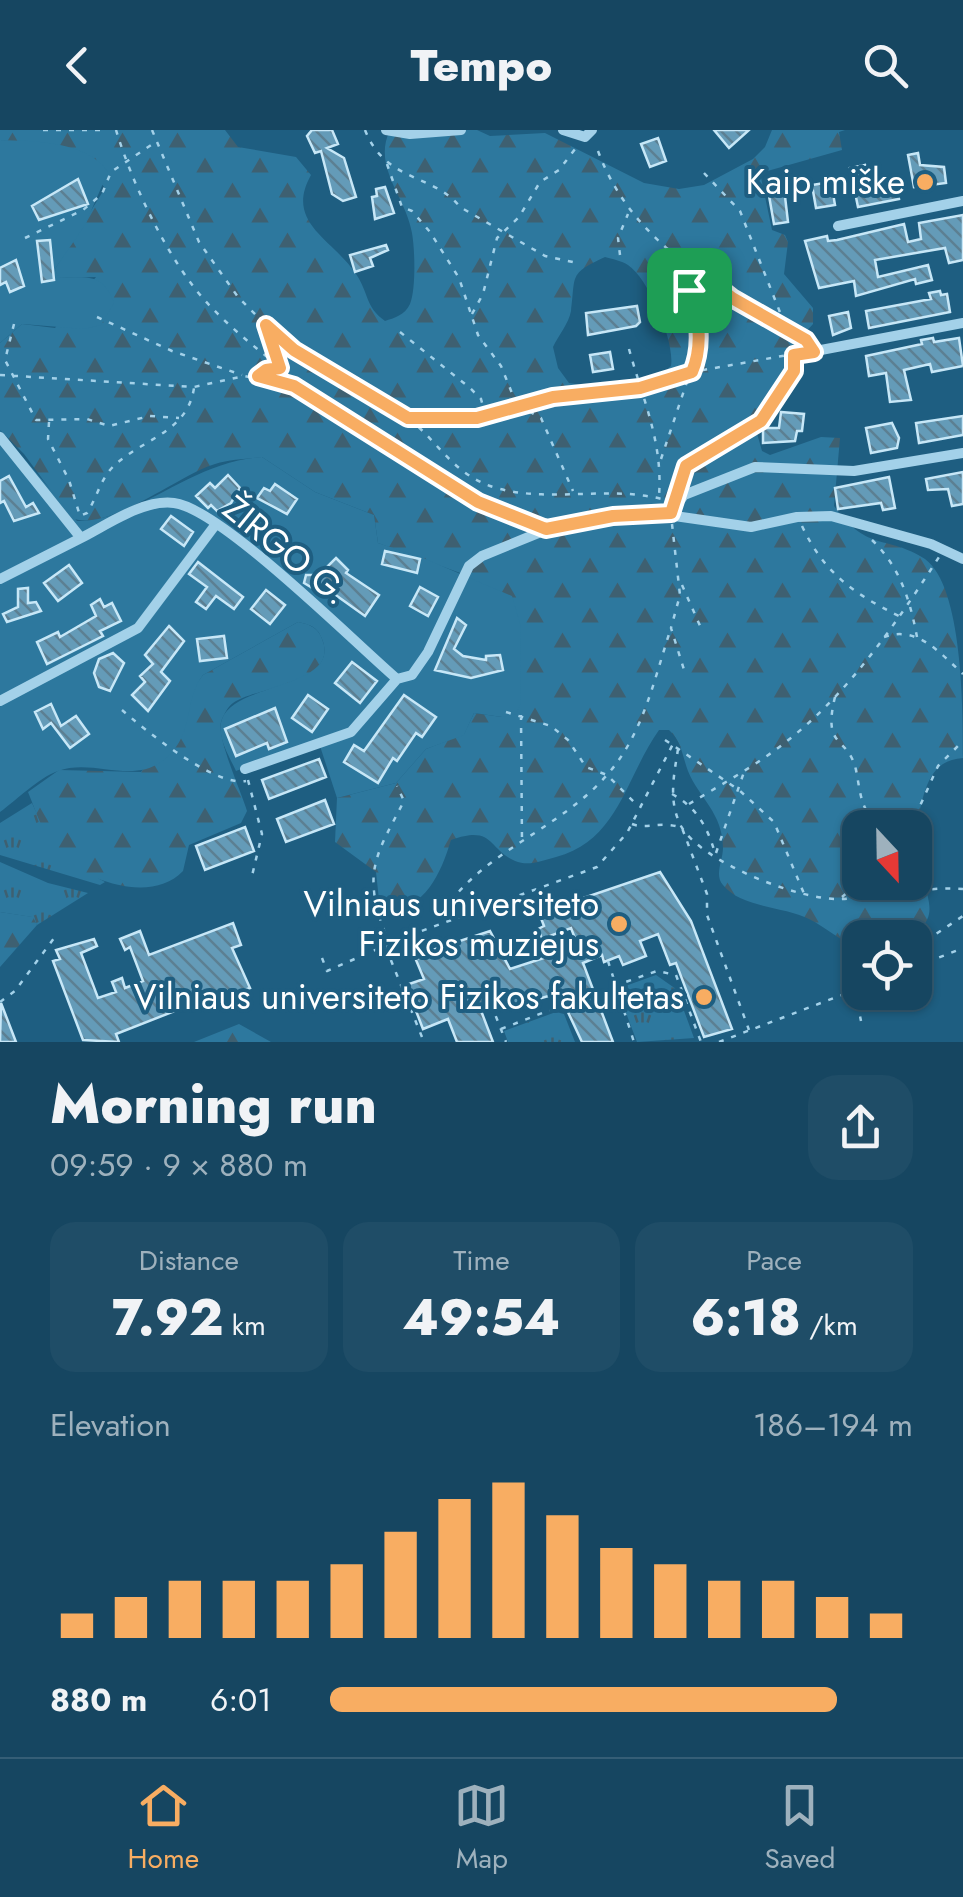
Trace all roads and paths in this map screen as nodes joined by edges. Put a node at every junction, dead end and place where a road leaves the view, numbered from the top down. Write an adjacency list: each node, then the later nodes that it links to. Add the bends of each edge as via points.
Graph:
1 (44, 130): 2 (path)
2 (107, 130)
3 (116, 130): 12 (path)
4 (152, 130): 10 (path)
5 (366, 130): 13 (path)
6 (386, 130): 7 (street)
7 (460, 130)
8 (563, 130): 9 (street)
9 (588, 134): 18 (path)
10 (155, 142): 12 (path); 27 (path, via 198,242)
11 (598, 151): 16 (path)
12 (125, 160): 19 (path, via 83,210); 33 (path, via 210,306)
13 (387, 164): 18 (path); 23 (path, via 402,207 430,232 460,278)
14 (704, 172): 28 (path, via 740,211)
15 (963, 201): 17 (street)
16 (629, 212): 20 (path, via 618,238); 22 (path)
17 (838, 226)
18 (504, 230): 21 (path, via 545,256); 23 (path)
19 (26, 238)
20 (620, 255)
21 (573, 262)
22 (686, 262): 28 (path, via 732,298); 34 (path, via 700,343)
23 (471, 316): 42 (path)
24 (97, 317): 37 (path)
25 (963, 323): 31 (street)
26 (14, 324): 35 (path, via 5,360)
27 (266, 325): 33 (path); 45 (path, via 294,350)
28 (785, 326): 31 (path)
29 (400, 332): 43 (path, via 470,388)
30 (628, 348): 41 (path)
31 (814, 352): 32 (street)
32 (797, 355): 34 (path); 53 (path, via 794,371 761,421 686,466)
33 (280, 368): 38 (path); 39 (path)
34 (692, 372): 41 (path); 49 (path)
35 (15, 374): 36 (path); 40 (path); 46 (path, via 36,420)
36 (0, 376)
37 (244, 376): 38 (path); 40 (path)
38 (258, 376): 39 (path)
39 (294, 386): 58 (path, via 452,488)
40 (194, 387): 44 (path, via 191,409)
41 (640, 388): 42 (path); 49 (path)
42 (520, 404): 43 (path); 50 (path, via 541,418)
43 (486, 415): 45 (path)
44 (181, 418): 46 (path, via 150,416 109,426 87,419); 52 (path, via 112,467)
45 (408, 418): 50 (path, via 441,455 495,488 528,495)
46 (49, 422): 52 (path, via 48,439 80,516)
47 (2, 443): 59 (street)
48 (963, 452): 53 (street, via 854,471 755,467)
49 (662, 459): 51 (path)
50 (574, 492): 51 (path)
51 (659, 498): 53 (path)
52 (94, 502): 55 (path)
53 (674, 506): 54 (street, via 751,527); 58 (street); 63 (path)
54 (798, 517): 57 (street, via 831,516); 65 (path, via 828,571 856,595)
55 (116, 520): 56 (street, ŽIRGO G., via 169,502); 59 (street, ŽIRGO G.)
56 (216, 524): 72 (street, ŽIRGO G., via 272,564); 74 (street, via 138,628)
57 (861, 526): 60 (street); 64 (path, via 887,555)
58 (546, 529): 72 (street, via 469,566 428,652 412,675)
59 (80, 538): 62 (street, ŽIRGO G.)
60 (943, 552): 61 (street); 64 (path)
61 (963, 559)
62 (0, 579)
63 (680, 579): 66 (path); 67 (path)
64 (910, 602): 65 (path); 68 (path)
65 (901, 616): 69 (path)
66 (672, 628): 70 (path); 84 (path, via 640,727)
67 (701, 628)
68 (917, 636): 69 (path, via 898,632); 71 (path)
69 (881, 638): 73 (path)
70 (685, 673)
71 (963, 674)
72 (397, 679): 83 (street, via 351,732)
73 (835, 697): 82 (path); 91 (path, via 833,739 856,768)
74 (0, 701)
75 (122, 710): 83 (path, via 186,758 235,783)
76 (506, 712): 77 (path)
77 (520, 715): 84 (path, via 551,726 586,768); 95 (path)
78 (666, 740): 80 (path)
79 (963, 741): 92 (path, via 938,766)
80 (673, 744): 81 (path); 93 (path)
81 (678, 750): 85 (path); 88 (path)
82 (744, 770): 85 (path); 87 (path)
83 (246, 775): 97 (path, via 262,834)
84 (607, 775): 89 (path); 95 (path)
85 (727, 782): 87 (path); 90 (path)
86 (397, 786): 104 (path, via 404,801 373,858 371,891)
87 (739, 790): 96 (path); 99 (path, via 774,822)
88 (672, 794): 90 (path); 94 (path)
89 (635, 803)
90 (690, 804): 96 (path)
91 (865, 810)
92 (918, 810)
93 (632, 824): 94 (path, via 663,821); 107 (path, via 597,867)
94 (682, 828): 96 (path); 120 (path)
95 (522, 843): 102 (path, via 462,883)
96 (715, 855): 99 (path)
97 (251, 880)
98 (963, 889): 101 (path)
99 (806, 897): 101 (path)
100 (842, 897): 101 (path)
101 (838, 900)
102 (443, 912)
103 (963, 916): 106 (path)
104 (385, 933)
105 (57, 934): 114 (path)
106 (932, 937)
107 (386, 948): 109 (path, via 327,971); 121 (path)
108 (963, 948): 111 (path)
109 (322, 958)
110 (608, 960): 112 (path)
111 (932, 960)
112 (614, 986): 123 (path); 124 (path, via 657,970 676,976)
113 (842, 995): 120 (path)
114 (0, 1002)
115 (491, 1004): 119 (path)
116 (563, 1005): 119 (path)
117 (860, 1010): 118 (path)
118 (862, 1021)
119 (501, 1029): 122 (path)
120 (749, 1030): 125 (path)
121 (424, 1042)
122 (506, 1042)
123 (634, 1042)
124 (701, 1042)
125 (719, 1042)

